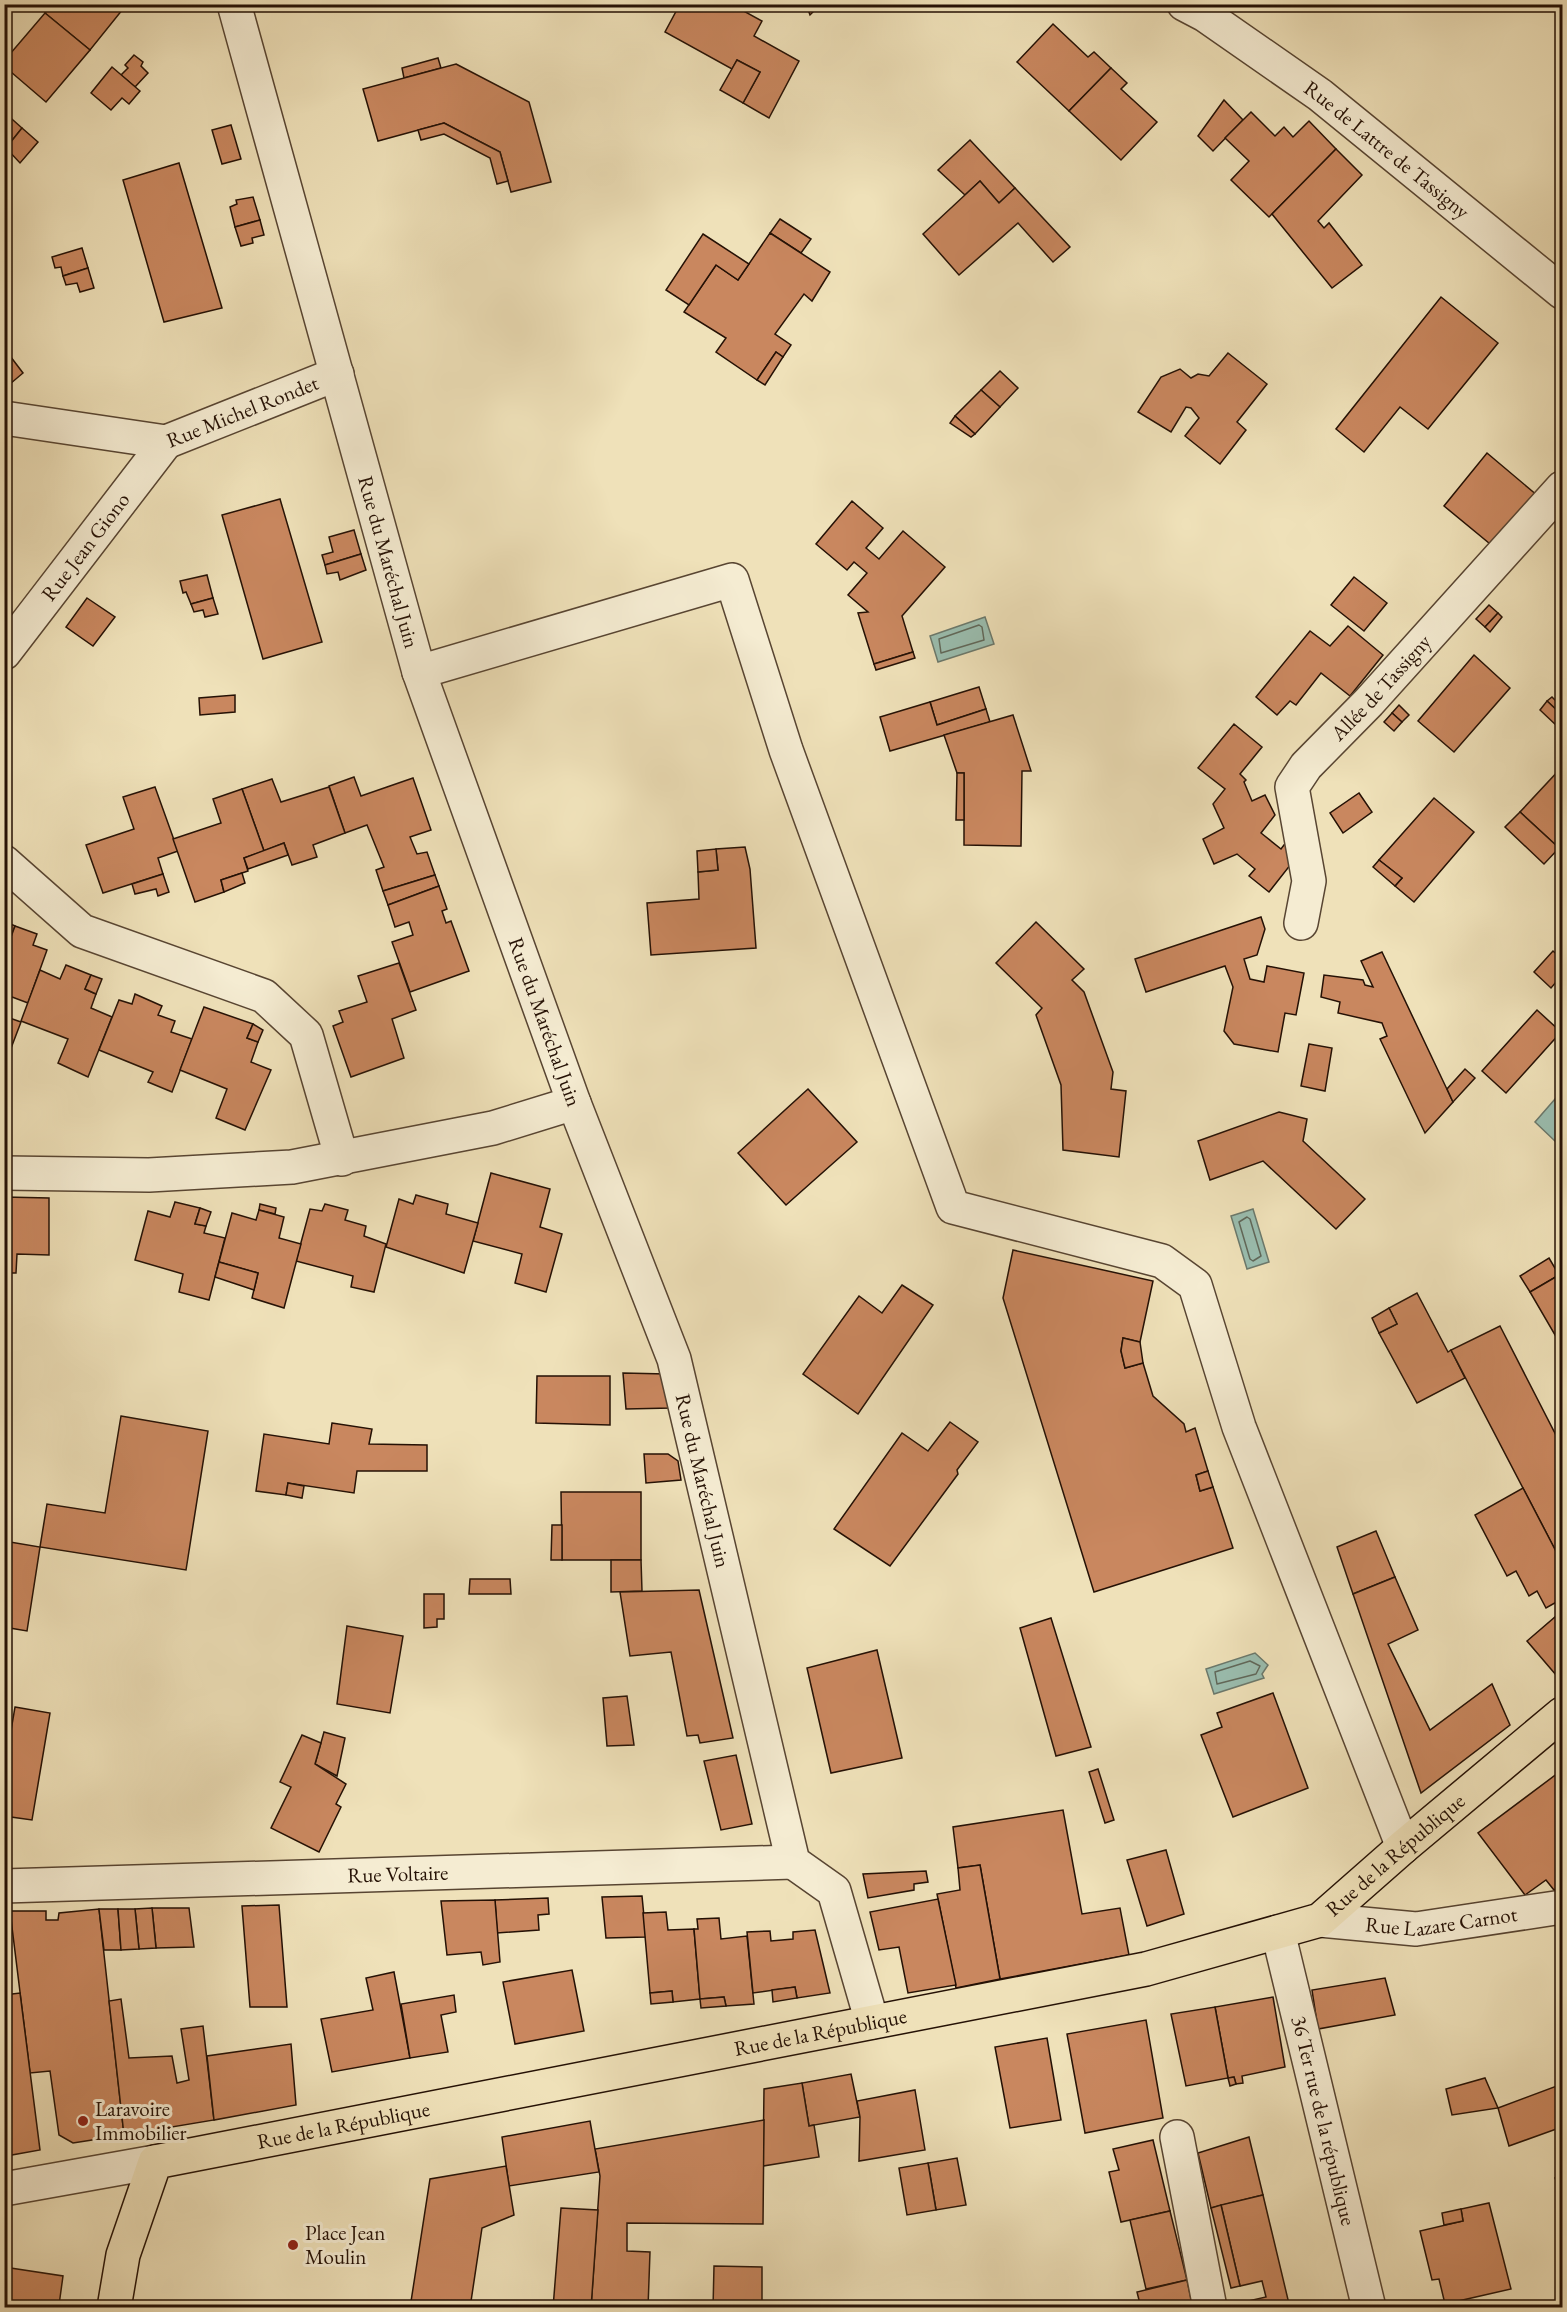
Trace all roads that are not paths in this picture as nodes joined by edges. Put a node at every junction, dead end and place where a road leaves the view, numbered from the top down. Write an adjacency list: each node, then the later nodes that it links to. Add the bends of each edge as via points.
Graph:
1 (234, 4): 4 (street, Rue du Maréchal Juin)
2 (1201, 8): 3 (street, Rue de Lattre de Tassigny, via 1320,95)
3 (1563, 292)
4 (337, 374): 6 (street, Rue Michel Rondet); 9 (street, Rue du Maréchal Juin)
5 (4, 418): 6 (street, Rue Michel Rondet)
6 (166, 442): 8 (street, Rue Jean Giono)
7 (1563, 488): 11 (street, Allée de Tassigny, via 1306,766 1292,787 1309,881)
8 (4, 653)
9 (419, 672): 12 (street, Rue du Maréchal Juin); 16 (street, via 732,580 786,750 953,1207 1162,1261 1195,1285 1239,1427)
10 (4, 862): 13 (street, via 82,931 264,996 306,1035)
11 (1301, 922)
12 (574, 1102): 13 (street, via 493,1128); 17 (street, Rue du Maréchal Juin, via 674,1359)
13 (342, 1159): 14 (street, via 292,1167 148,1175)
14 (4, 1173)
15 (1563, 1714): 16 (main road, Rue de la République)
16 (1403, 1847): 20 (main road, Rue de la République)
17 (793, 1862): 18 (street, Rue Voltaire); 22 (street, via 834,1891)
18 (4, 1886)
19 (1563, 1907): 20 (street, Rue Lazare Carnot, via 1416,1929)
20 (1320, 1920): 21 (main road, Rue de la République)
21 (1278, 1932): 22 (main road, Rue de la République, via 1146,1969); 28 (street, 36 Ter rue de la république)
22 (872, 2022): 24 (main road, Rue de la République)
23 (1178, 2136): 27 (street)
24 (155, 2162): 25 (street, Rue de la République); 26 (main road, via 123,2255)
25 (4, 2189)
26 (114, 2307)
27 (1210, 2307)
28 (1369, 2307)

